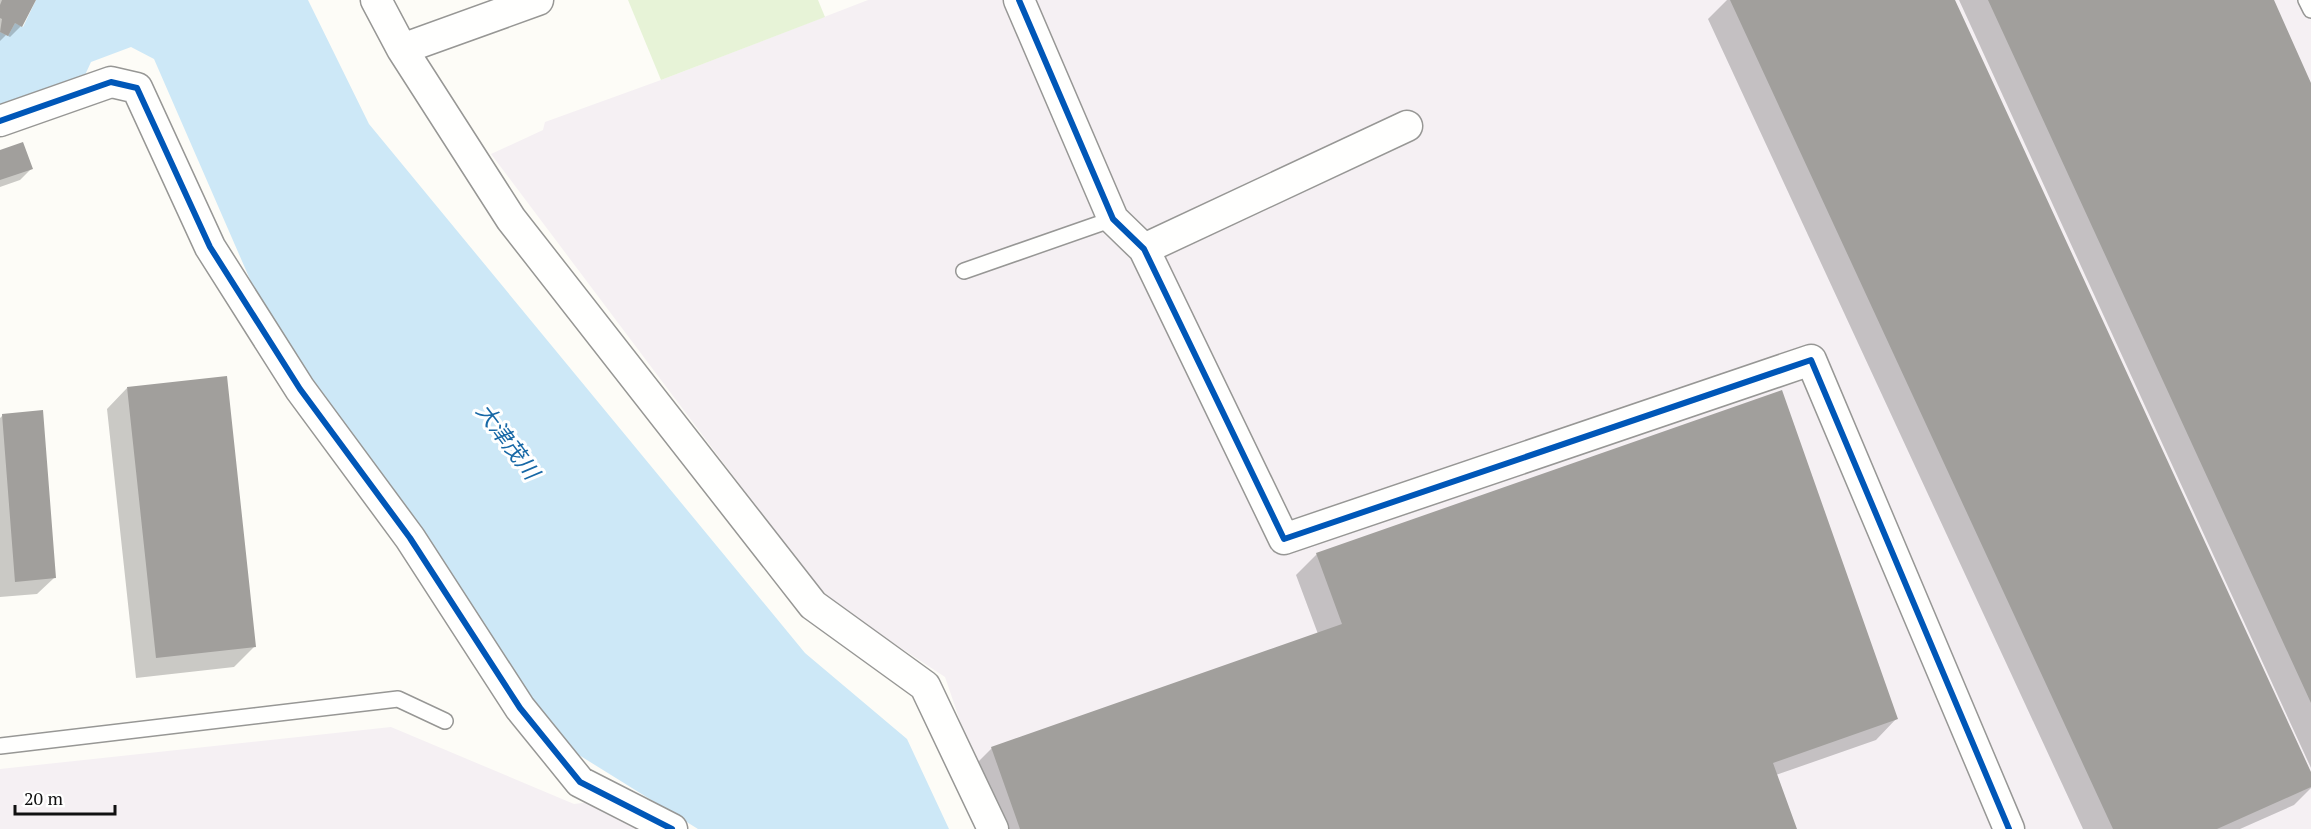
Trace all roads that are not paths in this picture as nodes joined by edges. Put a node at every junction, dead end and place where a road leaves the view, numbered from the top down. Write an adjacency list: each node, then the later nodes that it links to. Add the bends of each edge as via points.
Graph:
1 (376, 0): 6 (street)
2 (538, 0): 6 (street)
3 (1019, 0): 9 (street)
4 (2306, 0): 5 (lane)
5 (2311, 10)
6 (402, 49): 15 (street, via 511,219 813,605 926,686)
7 (0, 121): 14 (street, via 111,82 137,88 210,248 300,389 410,538 520,708 580,782)
8 (1407, 126): 10 (street)
9 (1113, 219): 10 (street); 11 (lane)
10 (1144, 249): 16 (street, via 1284,539 1812,360)
11 (964, 271)
12 (445, 721): 13 (lane, via 398,699)
13 (0, 746)
14 (672, 829)
15 (993, 829)
16 (2009, 829)

